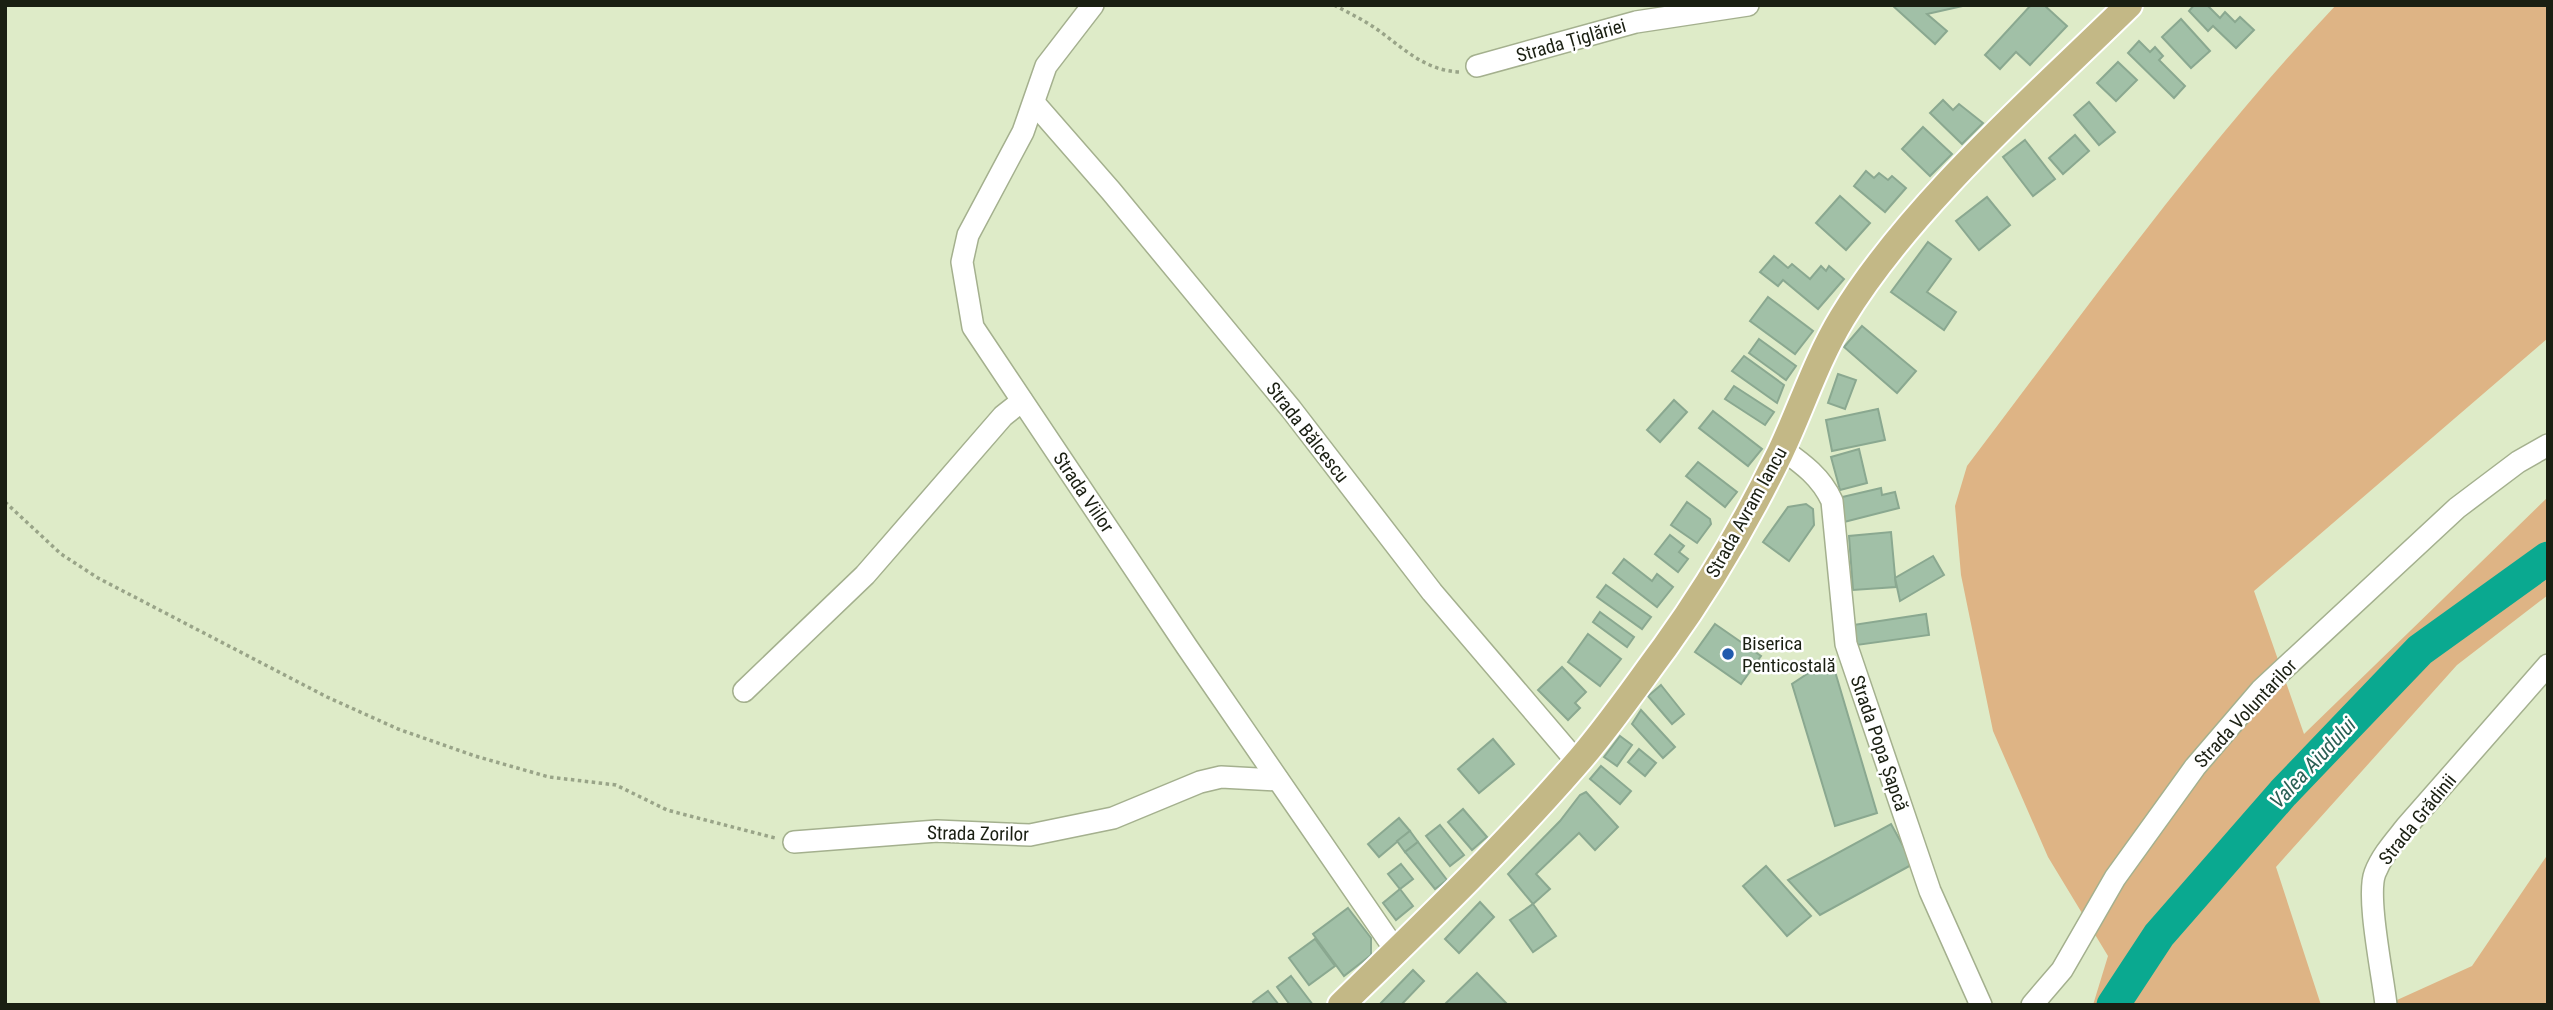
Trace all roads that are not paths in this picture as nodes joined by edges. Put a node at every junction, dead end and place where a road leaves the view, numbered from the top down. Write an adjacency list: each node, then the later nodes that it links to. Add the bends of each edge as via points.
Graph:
1 (1093, 5): 5 (street, Strada Viilor, via 1046,66)
2 (1748, 5): 4 (street, Strada Țiglăriei, via 1636,22)
3 (2129, 5): 8 (main road, Strada Avram Iancu, via 1933,201 1880,264 1842,318)
4 (1477, 66)
5 (1035, 104): 6 (street, Strada Viilor, via 968,235 962,262 974,327); 11 (street, Strada Bălcescu, via 1291,409 1432,592)
6 (1022, 401): 10 (street, via 1003,415 866,575); 12 (street, Strada Viilor)
7 (2548, 445): 17 (street, Strada Voluntarilor, via 2457,508 2261,690 2187,778 2115,878 2062,970)
8 (1782, 449): 11 (main road, Strada Avram Iancu, via 1728,553); 16 (street, Strada Popa Șapcă, via 1810,469 1832,501 1846,644 1930,891)
9 (2548, 665): 18 (street, Strada Grădinii, via 2406,827 2374,875 2372,894)
10 (744, 691)
11 (1578, 763): 14 (main road, Strada Avram Iancu)
12 (1278, 780): 13 (street, Strada Zorilor, via 1221,777 1113,818 1030,835 937,831); 14 (street, Strada Viilor)
13 (794, 842)
14 (1396, 951): 15 (main road, Strada Avram Iancu)
15 (1341, 1005)
16 (1981, 1005)
17 (2032, 1005)
18 (2386, 1005)

